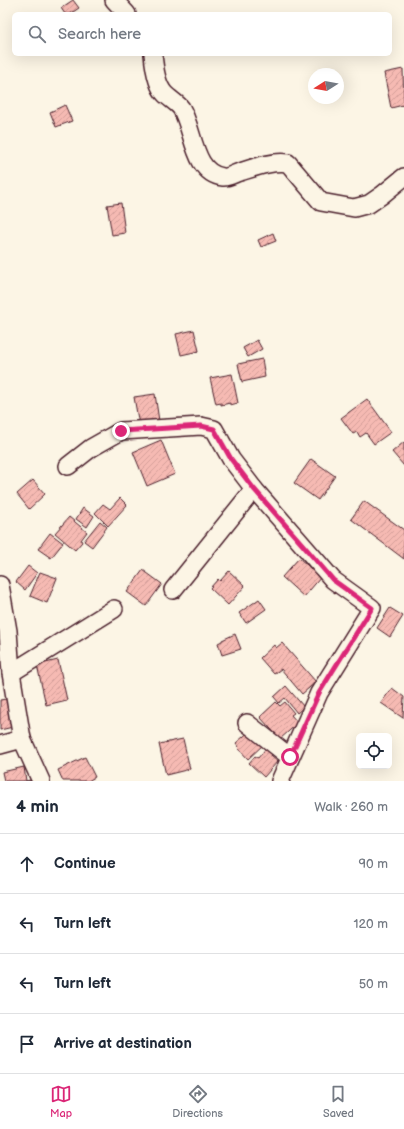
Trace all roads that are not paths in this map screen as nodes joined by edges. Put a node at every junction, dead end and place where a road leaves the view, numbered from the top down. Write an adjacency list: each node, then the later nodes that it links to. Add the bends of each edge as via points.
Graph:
1 (114, 0): 2 (street)
2 (125, 12)
3 (152, 56): 4 (street, via 164,93 180,108 198,157 209,173 224,177 277,162 288,164 322,202 354,208 382,196)
4 (404, 177)
5 (68, 466): 6 (street, via 91,448 121,431 201,426 214,429 231,459)
6 (254, 489): 8 (street); 14 (street, via 333,580 372,608 319,693)
7 (0, 585): 10 (street, via 8,631)
8 (173, 590)
9 (114, 609): 10 (street)
10 (11, 673): 12 (street)
11 (247, 723): 14 (street)
12 (22, 739): 13 (street); 15 (street)
13 (0, 745)
14 (290, 757): 16 (street)
15 (41, 781)
16 (280, 781)

